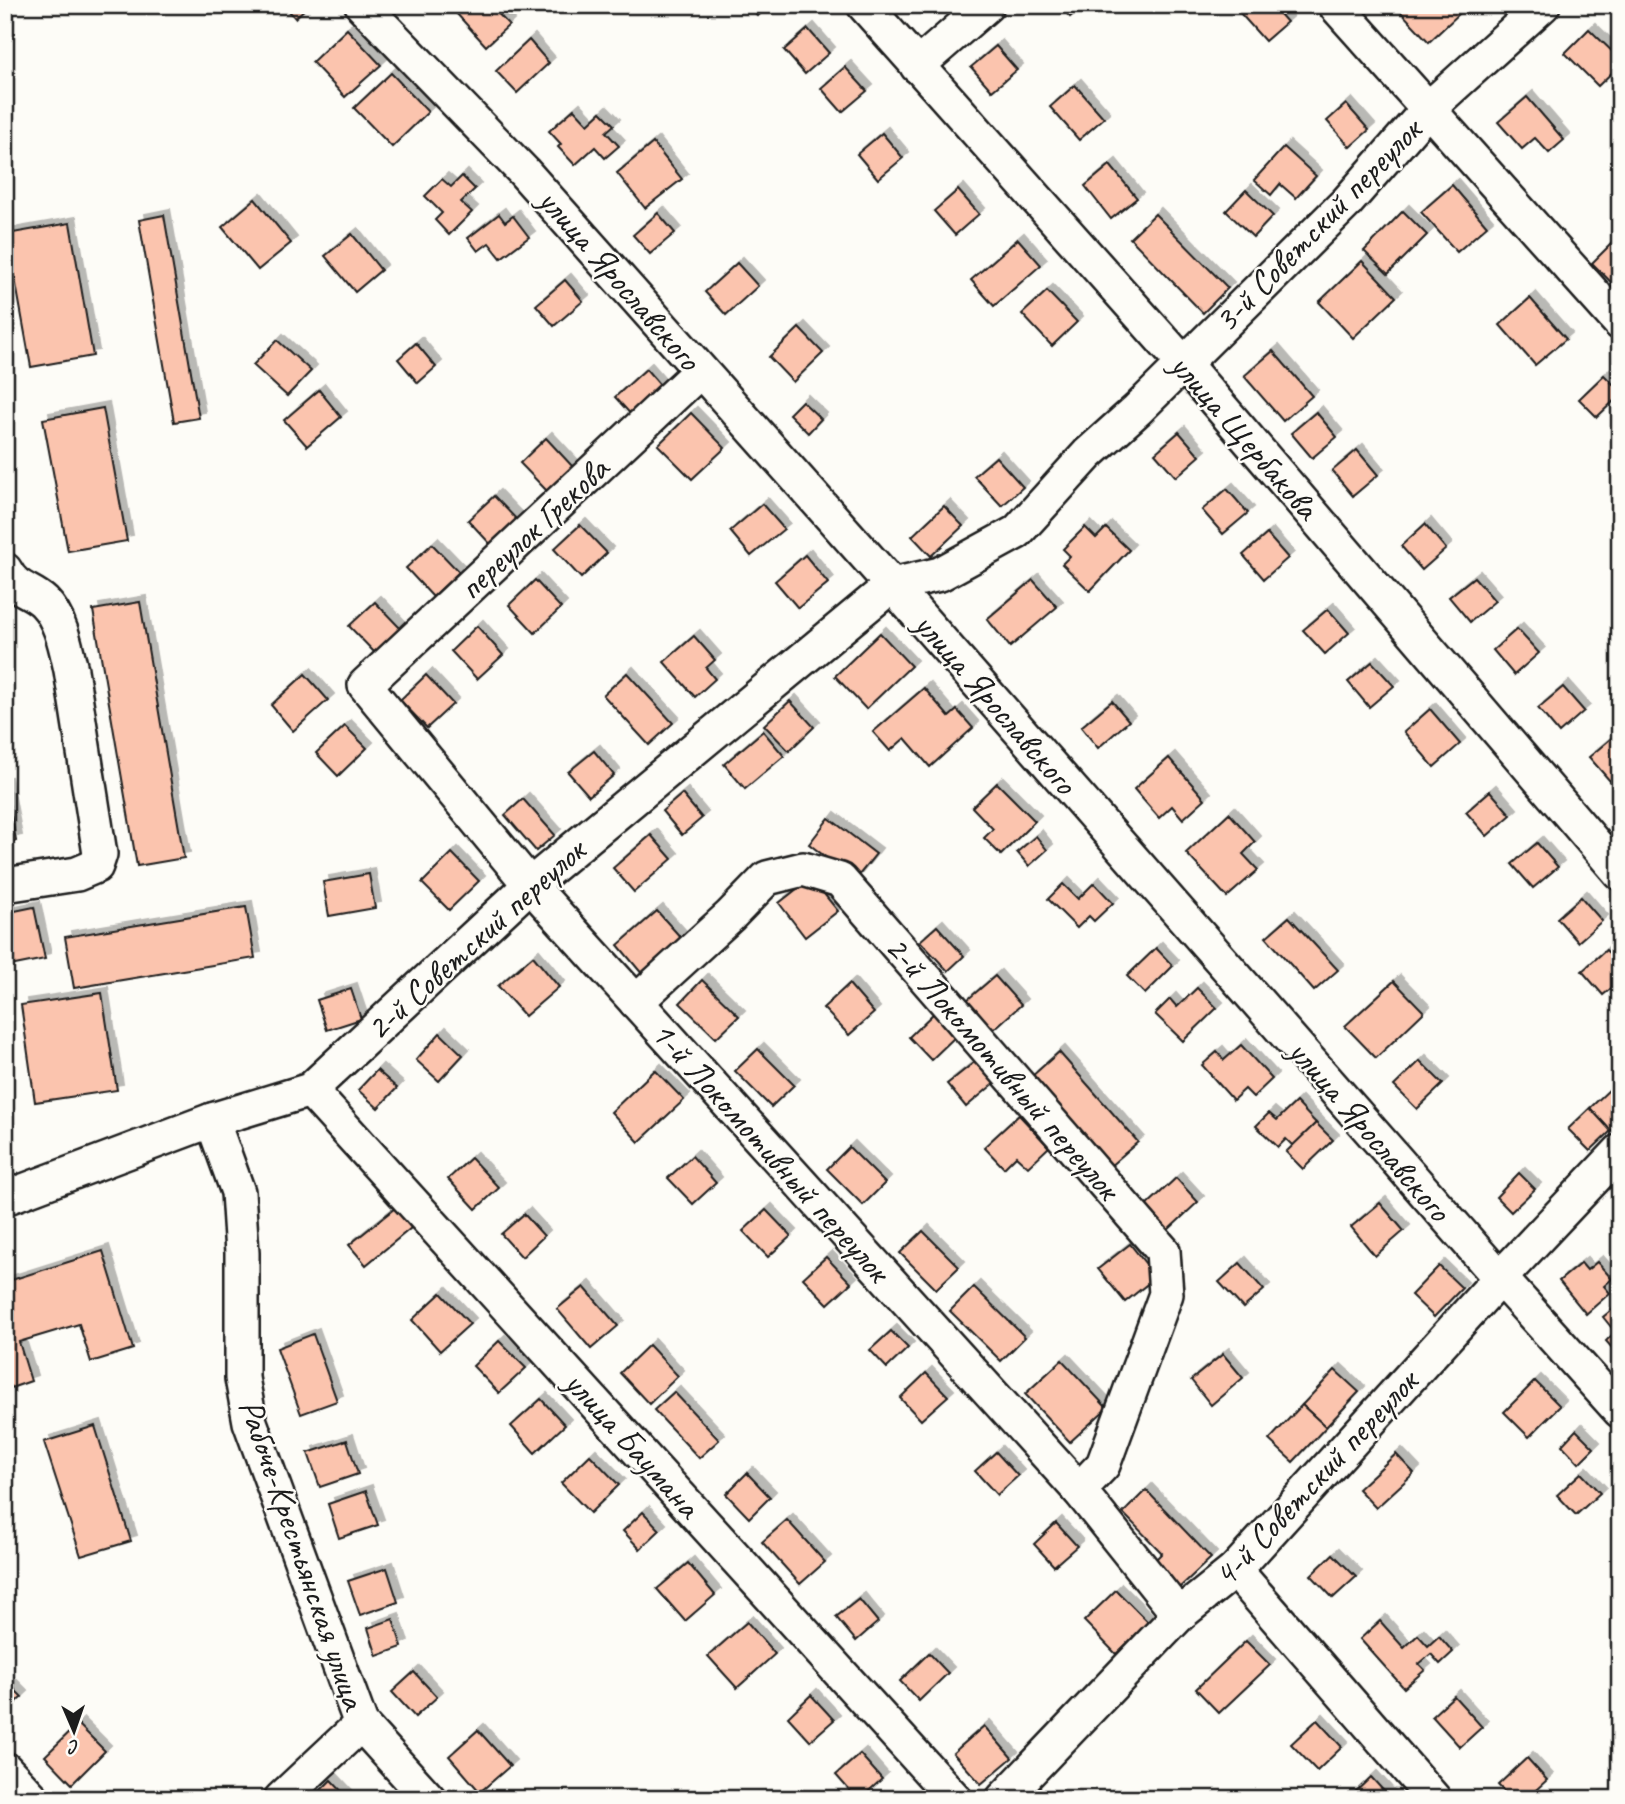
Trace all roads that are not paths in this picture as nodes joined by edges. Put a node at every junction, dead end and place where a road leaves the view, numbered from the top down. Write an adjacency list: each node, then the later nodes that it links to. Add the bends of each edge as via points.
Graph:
1 (362, 5): 10 (street, улица Ярославского, via 524,172)
2 (864, 5): 6 (street, улица Щербакова)
3 (987, 5): 6 (street)
4 (1335, 5): 7 (street)
5 (1543, 5): 7 (street, 3-й Советский переулок)
6 (917, 66): 9 (street, улица Щербакова)
7 (1429, 108): 8 (street); 9 (street, 3-й Советский переулок, via 1347,202)
8 (1620, 323)
9 (1183, 363): 12 (street, 3-й Советский переулок, via 1088,454 1017,532 940,574); 14 (street, улица Щербакова)
10 (700, 371): 12 (street, улица Ярославского); 13 (street, переулок Грекова)
11 (5, 570): 15 (street, via 19,588 44,602 65,643 100,854 96,866 78,874)
12 (892, 584): 16 (street, 2-й Советский переулок); 22 (street, улица Ярославского)
13 (365, 685): 16 (street, 1-й Локомотивный переулок)
14 (1620, 873)
15 (5, 885)
16 (530, 885): 17 (street, 1-й Локомотивный переулок); 18 (street, 2-й Советский переулок)
17 (636, 1002): 24 (street, 1-й Локомотивный переулок); 24 (street, 2-й Локомотивный переулок, via 766,878 803,869 840,880 1163,1251 1166,1294 1103,1465)
18 (310, 1090): 19 (street, 2-й Советский переулок); 32 (street, улица Баумана)
19 (212, 1120): 21 (street, 2-й Советский переулок); 27 (street, Рабоче-Крестьянская улица, via 238,1192 243,1378 250,1422)
20 (1620, 1151): 22 (street, 4-й Советский переулок)
21 (5, 1198)
22 (1500, 1278): 23 (street, улица Ярославского); 25 (street, 4-й Советский переулок)
23 (1620, 1411)
24 (1079, 1490): 26 (street, 1-й Локомотивный переулок)
25 (1235, 1570): 26 (street, 4-й Советский переулок); 34 (street)
26 (1179, 1615): 33 (street, 4-й Советский переулок)
27 (361, 1724): 30 (street); 31 (street, Рабоче-Крестьянская улица)
28 (5, 1769): 29 (street)
29 (33, 1799)
30 (281, 1799)
31 (429, 1799)
32 (955, 1799)
33 (1003, 1799)
34 (1434, 1799)

